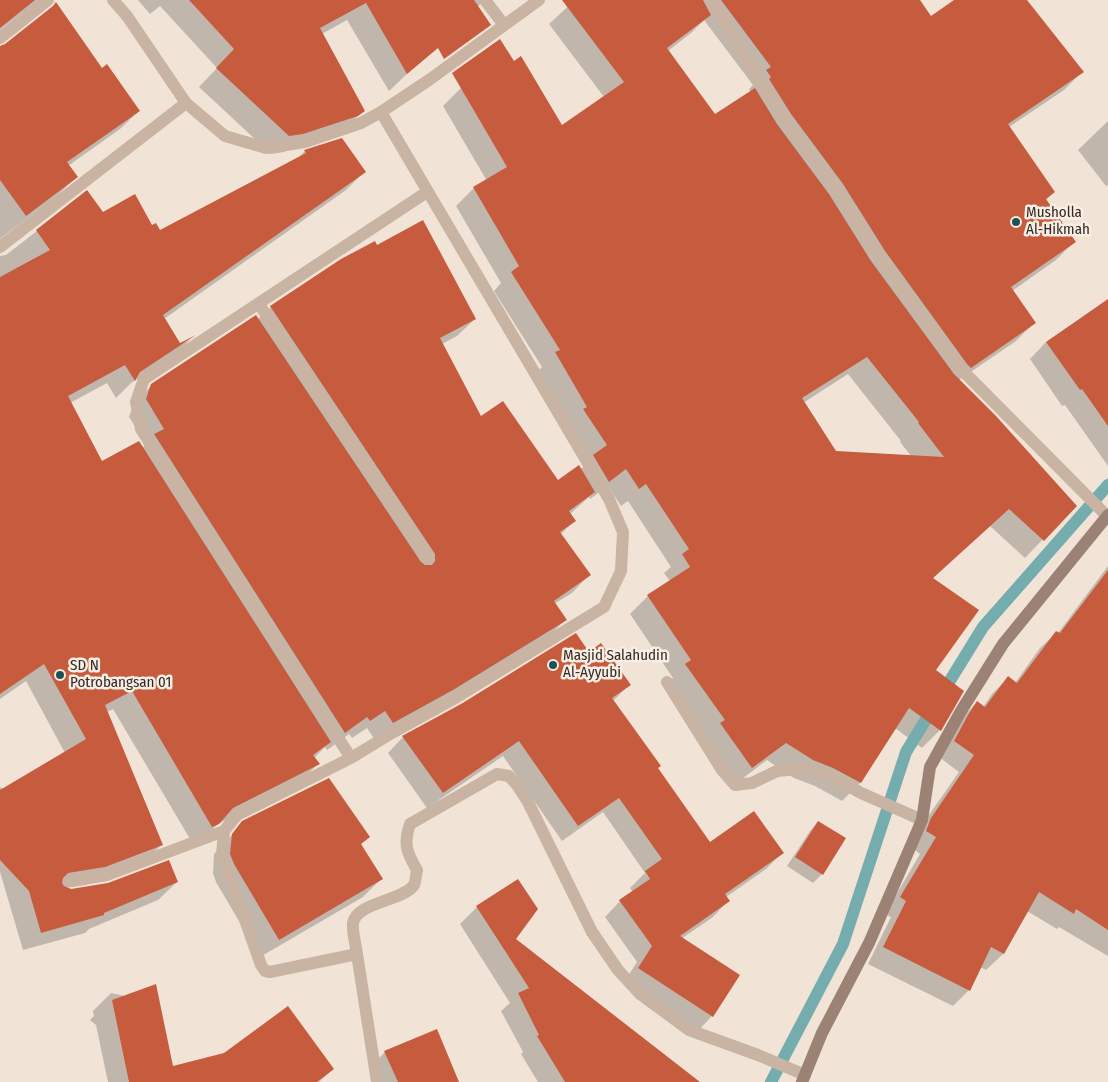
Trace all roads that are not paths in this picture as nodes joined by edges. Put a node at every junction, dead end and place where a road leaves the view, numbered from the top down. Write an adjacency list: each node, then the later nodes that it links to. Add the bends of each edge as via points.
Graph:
1 (48, 0): 7 (street)
2 (113, 0): 8 (street)
3 (484, 0): 6 (street)
4 (539, 0): 6 (street)
5 (711, 0): 13 (street, via 784,119 961,369)
6 (504, 25): 9 (street)
7 (0, 38)
8 (186, 104): 9 (street, via 226,136 266,148 305,142); 11 (street)
9 (381, 112): 10 (street)
10 (427, 192): 12 (street); 16 (street, via 609,499 623,532 621,570 604,607)
11 (0, 247)
12 (259, 304): 14 (street); 16 (street, via 144,379 136,402 141,429)
13 (1106, 514): 17 (main road, via 1003,644 961,711 930,767)
14 (428, 558)
15 (667, 682): 17 (street, via 722,770 735,785 752,783 777,771 812,768)
16 (351, 758): 18 (street, via 237,815)
17 (922, 820): 21 (main road, via 869,943)
18 (224, 831): 19 (street, via 107,875); 20 (street, via 222,855 264,971)
19 (70, 881)
20 (357, 954): 21 (street, via 353,922 357,916 364,909 406,893 414,884 418,870 409,855 405,837 410,824 496,774 509,776 528,802 592,932 618,970 640,994 688,1030 758,1055); 22 (street)
21 (800, 1076)
22 (377, 1082)

